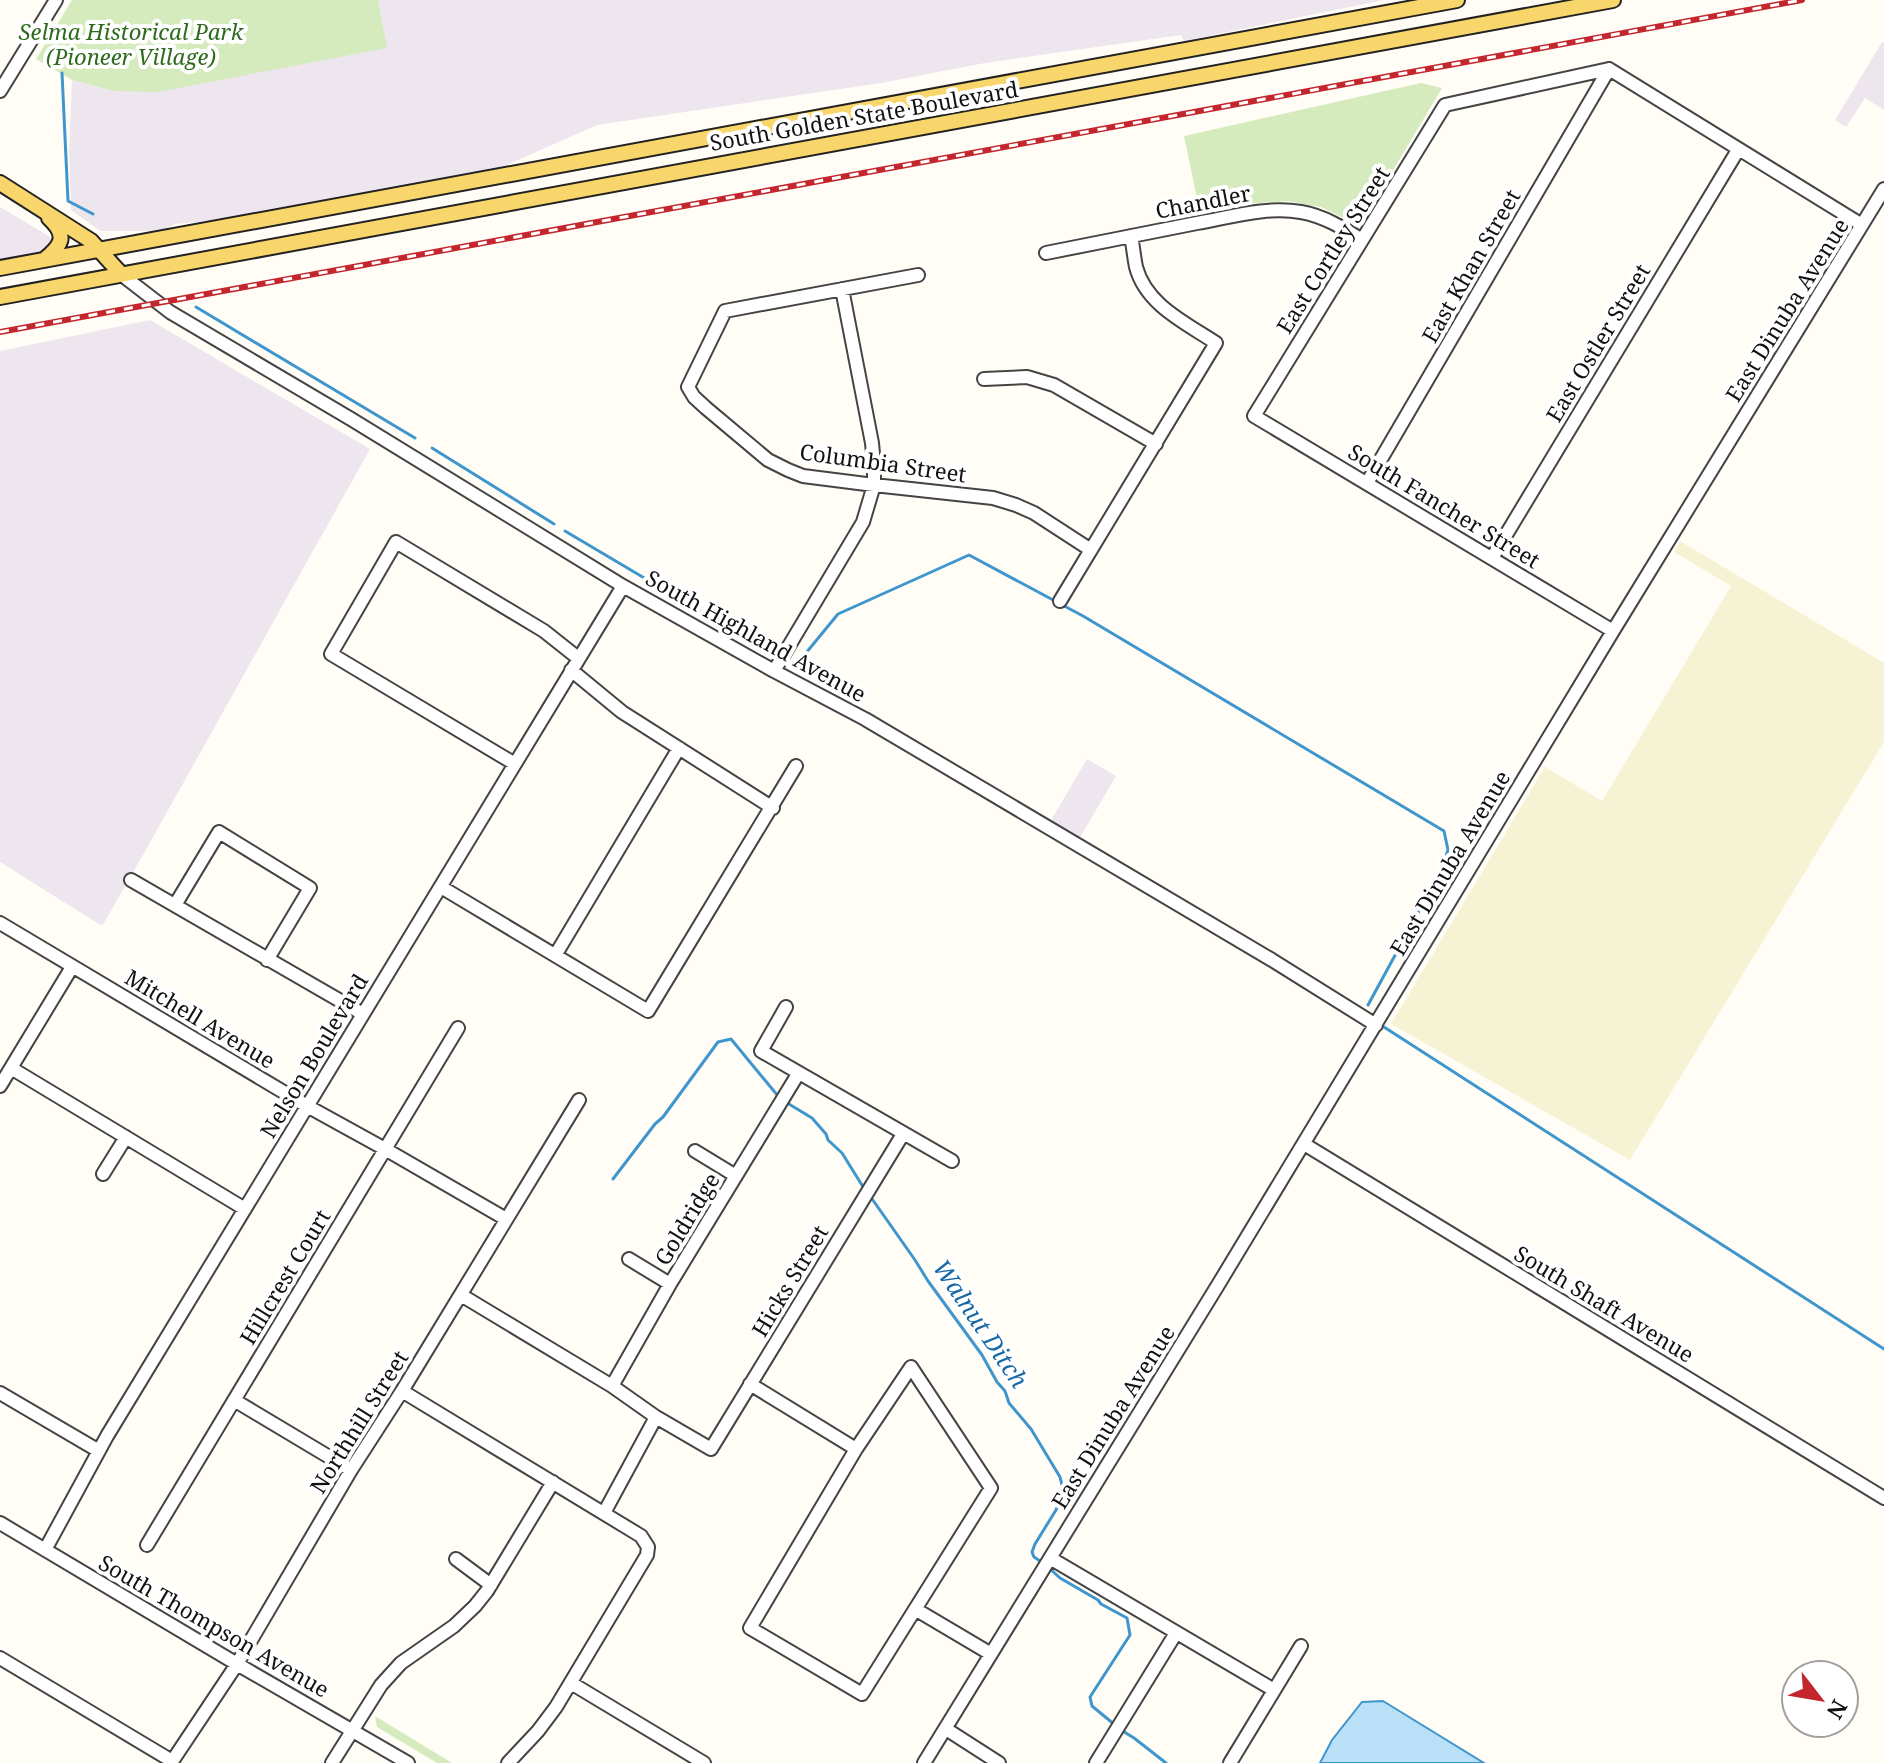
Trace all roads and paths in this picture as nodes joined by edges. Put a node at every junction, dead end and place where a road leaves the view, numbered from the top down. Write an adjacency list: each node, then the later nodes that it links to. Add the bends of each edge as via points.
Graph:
1 (56, 0): 5 (street)
2 (1457, 0): 13 (main road, South Golden State Boulevard)
3 (1613, 0): 17 (main road, South Golden State Boulevard)
4 (1609, 69): 6 (street); 12 (street, East Cortley Street, via 1445,105); 24 (street, East Khan Street)
5 (0, 91)
6 (1738, 150): 10 (street); 27 (street, East Ostler Street)
7 (0, 183): 9 (main road)
8 (1884, 189): 10 (street, East Dinuba Avenue)
9 (31, 202): 13 (main road); 15 (main road, via 61,234 55,251)
10 (1862, 225): 30 (street, East Dinuba Avenue)
11 (1131, 236): 12 (street, Chandler, via 1278,209 1317,215); 14 (street, Chandler); 23 (street, via 1137,269 1157,302 1216,343)
12 (1362, 240): 22 (street, East Cortley Street)
13 (100, 250): 15 (main road, South Golden State Boulevard); 17 (main road)
14 (1046, 253)
15 (44, 260): 16 (main road, South Golden State Boulevard)
16 (0, 268)
17 (122, 275): 20 (main road, South Golden State Boulevard); 28 (street, South Highland Avenue, via 170,312)
18 (918, 275): 19 (street)
19 (842, 289): 25 (street, via 872,443); 25 (street, Columbia Street, via 725,311 688,387 768,460 803,476)
20 (0, 297)
21 (984, 379): 23 (street, via 1027,377 1054,385)
22 (1254, 416): 24 (street, South Fancher Street)
23 (1156, 444): 26 (street)
24 (1367, 483): 27 (street, South Fancher Street)
25 (874, 485): 26 (street, Columbia Street, via 993,498 1034,513); 33 (street, via 856,535)
26 (1091, 550): 29 (street)
27 (1492, 558): 30 (street, South Fancher Street)
28 (623, 586): 31 (street, Nelson Boulevard); 33 (street, South Highland Avenue)
29 (1060, 601)
30 (1613, 631): 47 (street, East Dinuba Avenue)
31 (578, 658): 32 (street, Nelson Boulevard); 35 (street, via 544,631 396,542 331,654)
32 (571, 670): 34 (street, via 622,712); 35 (street, Nelson Boulevard)
33 (774, 671): 47 (street, South Highland Avenue, via 865,719)
34 (679, 748): 37 (street); 42 (street)
35 (515, 764): 39 (street, Nelson Boulevard)
36 (796, 766): 37 (street)
37 (773, 808): 42 (street, via 648,1011)
38 (131, 880): 40 (street)
39 (441, 887): 42 (street); 46 (street, Nelson Boulevard)
40 (175, 905): 43 (street); 43 (street, via 219,832 310,888)
41 (0, 923): 44 (street, Mitchell Avenue)
42 (556, 954)
43 (267, 960): 46 (street)
44 (72, 967): 49 (street); 53 (street, Mitchell Avenue)
45 (786, 1007): 50 (street, via 761,1051)
46 (363, 1014): 53 (street, Nelson Boulevard)
47 (1376, 1025): 56 (street, East Dinuba Avenue)
48 (458, 1028): 57 (street, Hillcrest Court)
49 (11, 1068): 51 (street); 55 (street)
50 (798, 1074): 54 (street); 61 (street, Goldridge)
51 (0, 1086)
52 (579, 1100): 63 (street, Northhill Street)
53 (307, 1106): 57 (street, Mitchell Avenue); 62 (street, Nelson Boulevard)
54 (903, 1134): 59 (street); 67 (street, Hicks Street)
55 (126, 1137): 60 (street); 62 (street)
56 (1304, 1144): 77 (street, South Shaft Avenue); 82 (street, East Dinuba Avenue)
57 (385, 1149): 63 (street, Mitchell Avenue); 71 (street, Hillcrest Court)
58 (695, 1151): 61 (street)
59 (952, 1161)
60 (103, 1174)
61 (736, 1176): 65 (street, Goldridge)
62 (245, 1209): 74 (street, Nelson Boulevard)
63 (506, 1219): 66 (street, Northhill Street)
64 (629, 1259): 65 (street)
65 (670, 1284): 68 (street, Goldridge)
66 (461, 1295): 68 (street); 69 (street, Northhill Street)
67 (750, 1384): 72 (street, Hicks Street, via 711,1449); 73 (street)
68 (612, 1386): 72 (street)
69 (402, 1391): 75 (street, Northhill Street); 76 (street)
70 (0, 1393): 74 (street)
71 (234, 1400): 75 (street); 80 (street, Hillcrest Court)
72 (656, 1417): 78 (street)
73 (856, 1449): 85 (street, via 911,1367 991,1488); 85 (street, via 750,1628 862,1694)
74 (99, 1451): 81 (street, Nelson Boulevard)
75 (351, 1470): 90 (street, Northhill Street)
76 (553, 1482): 78 (street); 84 (street)
77 (1884, 1498)
78 (604, 1513): 91 (street, via 641,1536 647,1555)
79 (0, 1523): 81 (street, South Thompson Avenue)
80 (147, 1545)
81 (45, 1550): 90 (street, South Thompson Avenue)
82 (1050, 1558): 86 (street); 88 (street, East Dinuba Avenue)
83 (456, 1559): 84 (street)
84 (491, 1585): 94 (street, via 466,1616 390,1674)
85 (915, 1609): 88 (street)
86 (1176, 1633): 92 (street); 102 (street)
87 (1301, 1646): 92 (street)
88 (991, 1654): 93 (street, East Dinuba Avenue)
89 (0, 1658): 95 (street)
90 (237, 1664): 94 (street, South Thompson Avenue); 95 (street, Northhill Street)
91 (571, 1683): 98 (street, via 545,1723); 99 (street)
92 (1274, 1690): 103 (street)
93 (946, 1729): 100 (street); 101 (street)
94 (352, 1730): 96 (street); 97 (street, South Thompson Avenue)
95 (172, 1762)
96 (332, 1763)
97 (408, 1763)
98 (508, 1763)
99 (704, 1763)
100 (924, 1763)
101 (999, 1763)
102 (1096, 1763)
103 (1230, 1763)

